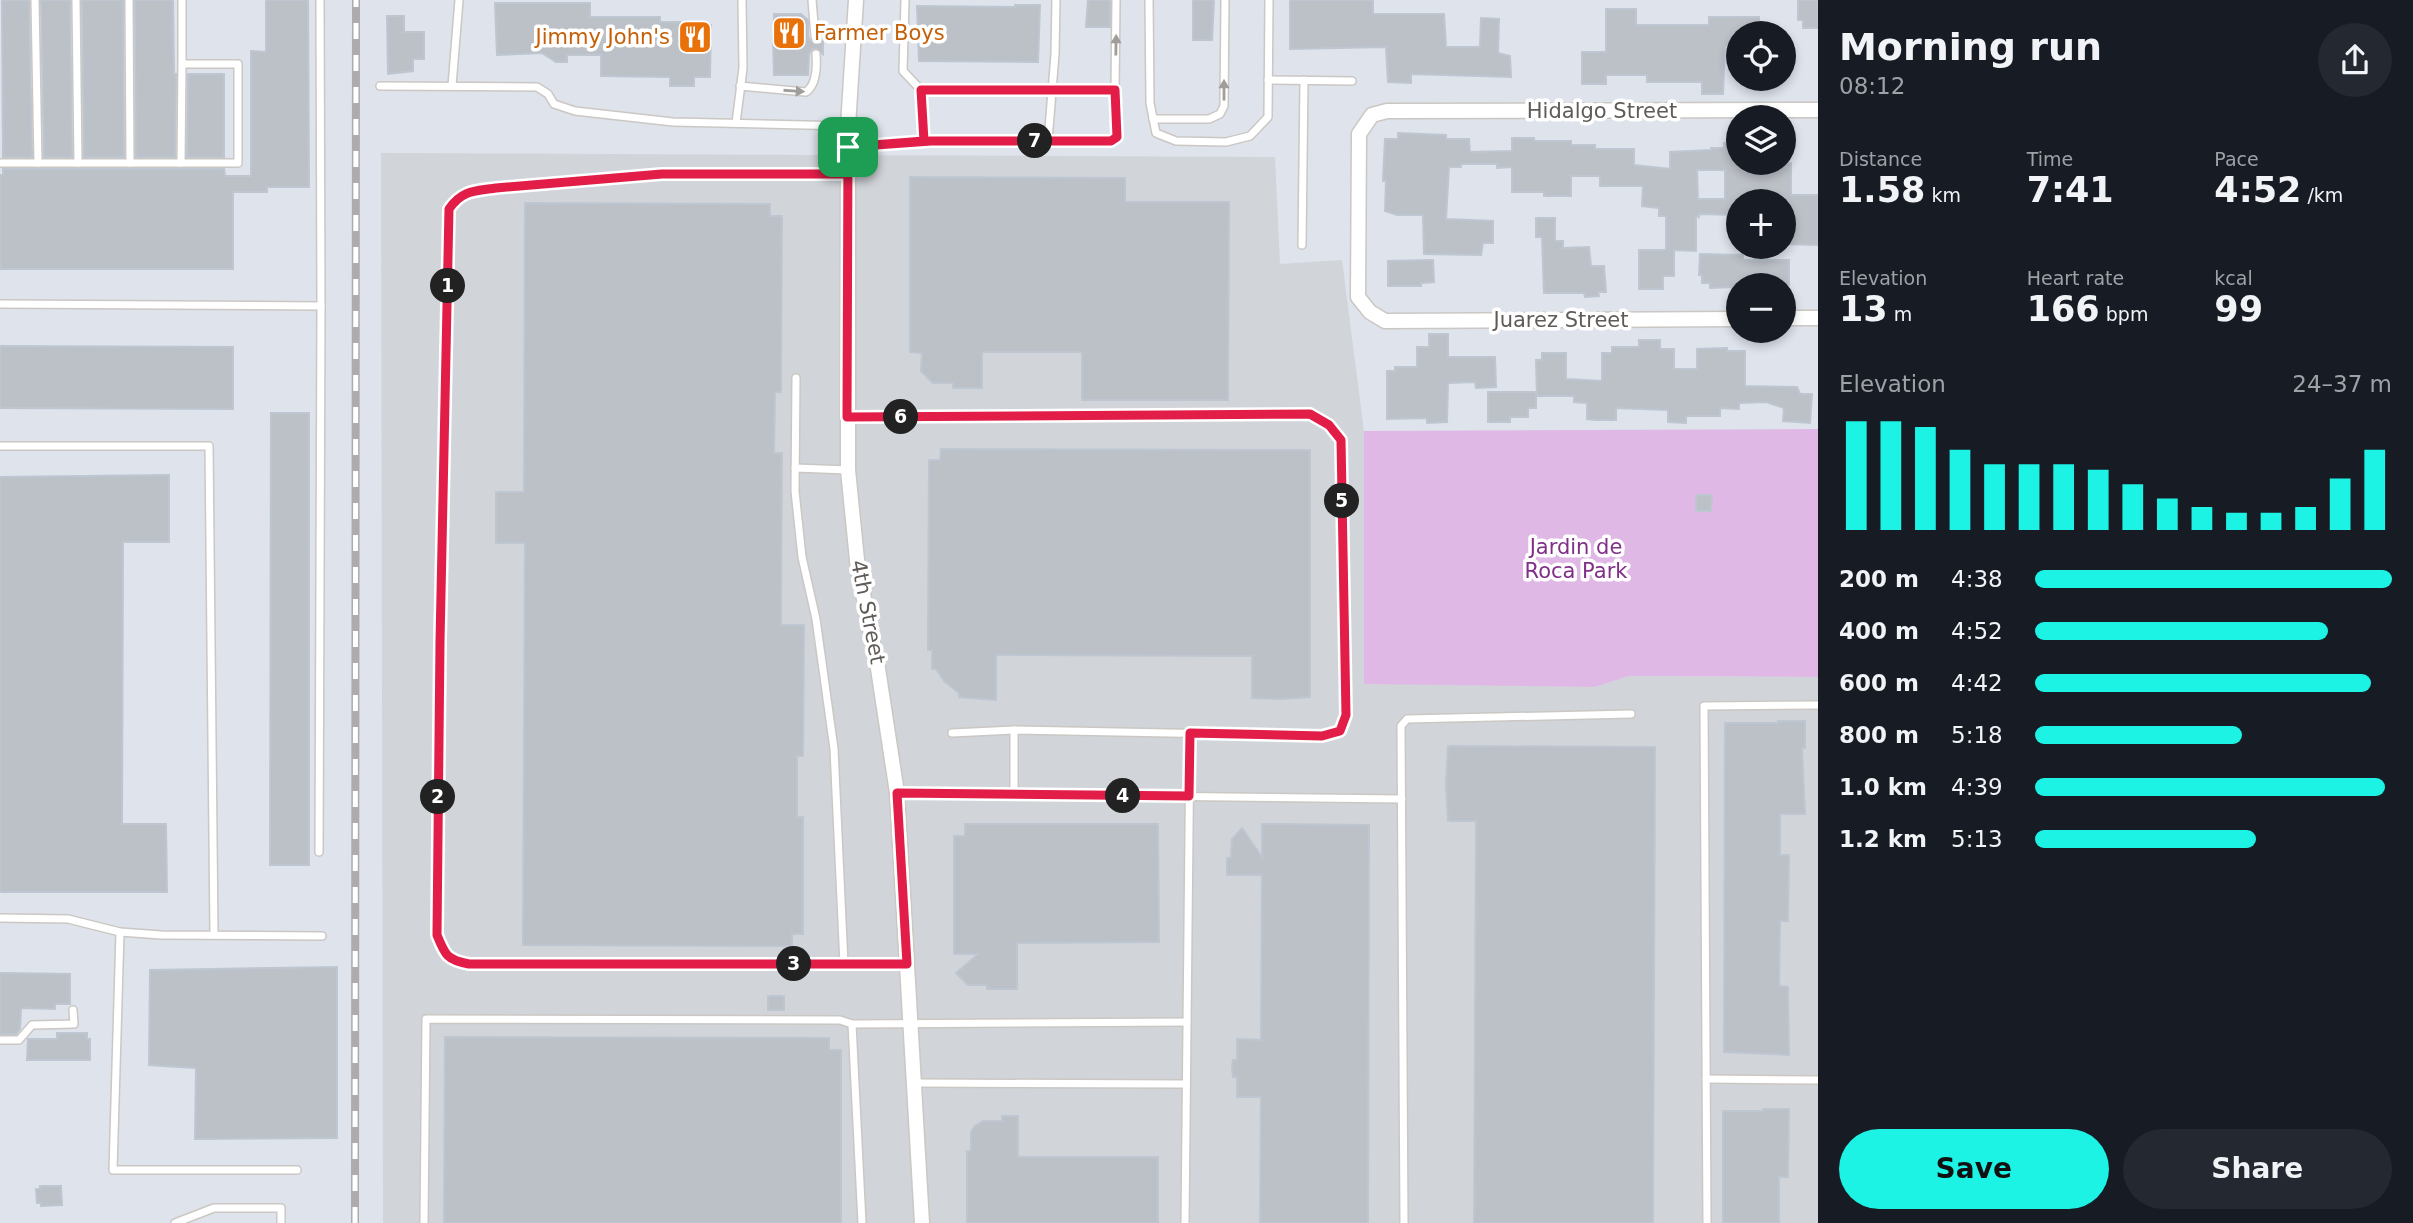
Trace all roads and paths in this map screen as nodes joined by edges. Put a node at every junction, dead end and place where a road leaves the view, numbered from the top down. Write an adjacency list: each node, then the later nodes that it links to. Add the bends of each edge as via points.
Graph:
1 (35, 0): 36 (lane)
2 (76, 0): 37 (lane)
3 (129, 0): 38 (lane)
4 (182, 0): 18 (lane)
5 (320, 0): 43 (lane)
6 (459, 0): 23 (lane)
7 (742, 0): 24 (lane)
8 (811, 0): 16 (lane)
9 (856, 0): 31 (street, 4th Street)
10 (905, 0): 26 (lane, via 903,71)
11 (1056, 0): 25 (lane)
12 (1116, 0): 27 (lane, one-way to 12)
13 (1149, 0): 29 (lane)
14 (1225, 0): 29 (lane, one-way to 14, via 1209,119 1220,114 1224,106)
15 (1269, 0): 19 (lane)
16 (816, 36)
17 (816, 54): 24 (lane, one-way to 17, via 806,92 812,87)
18 (182, 64): 39 (lane); 39 (lane, via 238,64 238,163)
19 (1268, 80): 20 (lane); 29 (lane, via 1268,117 1250,136 1226,142 1176,141 1156,133)
20 (1304, 80): 21 (lane); 41 (lane)
21 (1352, 81)
22 (380, 86): 23 (lane)
23 (452, 86): 30 (lane, via 537,87 554,104 575,111 673,122)
24 (740, 86): 30 (lane)
25 (1052, 89): 26 (lane); 27 (lane); 33 (lane)
26 (921, 90): 32 (lane)
27 (1115, 90): 33 (lane, via 1117,137 1111,141)
28 (1818, 110): 47 (street, Hidalgo Street, via 1387,111 1372,115 1359,134 1358,297)
29 (1153, 119)
30 (736, 123): 31 (lane)
31 (848, 126): 34 (street, 4th Street)
32 (924, 141): 33 (lane); 34 (lane)
33 (1048, 141)
34 (848, 147): 40 (street, 4th Street)
35 (0, 163): 36 (lane)
36 (38, 163): 37 (lane)
37 (78, 163): 38 (lane)
38 (130, 163): 39 (lane)
39 (181, 163)
40 (848, 174): 49 (street, 4th Street); 67 (lane, via 662,174 496,188 470,192 449,209 437,935 453,961 469,964)
41 (1302, 244)
42 (0, 304): 43 (lane)
43 (321, 306): 62 (lane)
44 (1796, 318): 45 (street)
45 (1818, 318)
46 (1726, 319): 47 (street, Juarez Street)
47 (1385, 321)
48 (796, 378): 51 (lane)
49 (847, 417): 52 (street, 4th Street); 57 (lane, via 1310,414 1329,425 1341,440 1346,715 1340,731 1322,736)
50 (0, 446): 65 (lane, via 209,446)
51 (795, 468): 52 (lane); 67 (lane, via 802,557 816,618 834,749)
52 (848, 470): 58 (street, 4th Street, via 858,569)
53 (1818, 705): 74 (lane, via 1704,706)
54 (1631, 714): 61 (lane, via 1406,719 1401,726)
55 (1014, 730): 56 (lane); 57 (lane); 59 (lane)
56 (952, 733)
57 (1190, 733): 60 (lane)
58 (897, 793): 59 (lane); 68 (street, 4th Street)
59 (1014, 794): 60 (lane)
60 (1189, 796): 61 (lane); 70 (lane)
61 (1402, 799): 85 (lane)
62 (319, 852)
63 (0, 918): 64 (lane, via 68,919)
64 (120, 932): 65 (lane); 78 (lane, via 113,1170)
65 (214, 935): 66 (lane)
66 (322, 936)
67 (844, 964): 68 (lane)
68 (907, 964): 71 (street, 4th Street)
69 (73, 1010): 73 (lane, via 74,1024 32,1025 19,1040)
70 (1187, 1022): 71 (lane); 77 (lane)
71 (910, 1023): 72 (lane); 76 (street, 4th Street)
72 (852, 1024): 81 (lane, via 840,1020 426,1019); 82 (lane)
73 (0, 1041)
74 (1706, 1079): 75 (lane); 86 (lane)
75 (1818, 1080)
76 (914, 1083): 77 (lane); 83 (street, 4th Street)
77 (1186, 1084): 84 (lane)
78 (297, 1170)
79 (175, 1223): 80 (lane, via 205,1210 237,1207 281,1208)
80 (281, 1223)
81 (424, 1223)
82 (862, 1223)
83 (922, 1223)
84 (1185, 1223)
85 (1404, 1223)
86 (1707, 1223)

